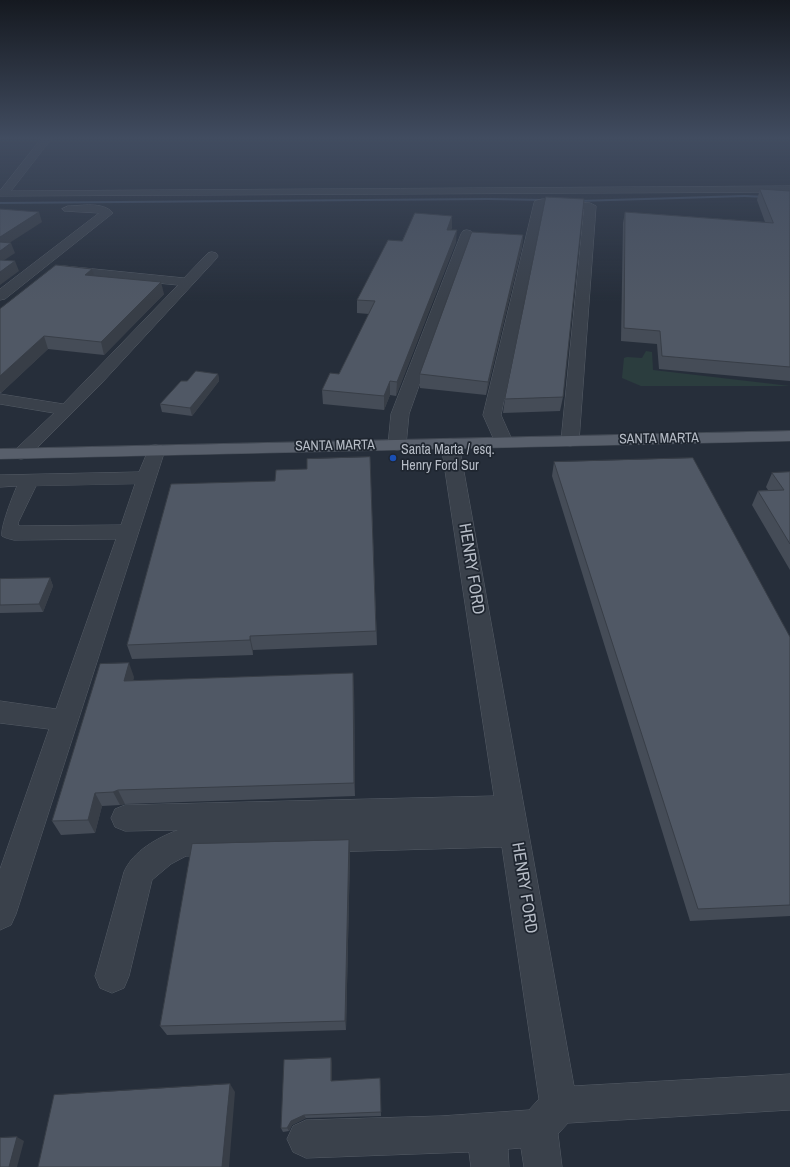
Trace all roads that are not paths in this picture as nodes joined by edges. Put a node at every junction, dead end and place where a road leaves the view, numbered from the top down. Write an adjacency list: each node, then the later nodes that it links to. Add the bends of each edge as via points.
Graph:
1 (4, 192): 2 (street)
2 (245, 192)
3 (68, 209): 8 (street, via 100,209 107,214)
4 (467, 234): 15 (street, via 400,414)
5 (212, 256): 7 (street)
6 (52, 274): 7 (street, via 57,270)
7 (188, 282): 10 (street, via 142,334)
8 (0, 296)
9 (0, 399): 10 (street)
10 (67, 410): 18 (street)
11 (790, 436): 12 (main road, SANTA MARTA)
12 (570, 441): 13 (main road, SANTA MARTA); 13 (street, via 590,206 542,202 539,203 492,415)
13 (504, 442): 14 (main road, SANTA MARTA)
14 (450, 444): 15 (main road, SANTA MARTA); 26 (street, HENRY FORD)
15 (397, 445): 16 (main road, SANTA MARTA)
16 (156, 450): 18 (main road, SANTA MARTA); 19 (street)
17 (0, 454): 18 (main road, SANTA MARTA)
18 (21, 454)
19 (146, 478): 20 (street); 22 (street)
20 (30, 480): 21 (street); 22 (street, via 8,523 9,531)
21 (0, 481)
22 (128, 532): 24 (street)
23 (0, 712): 24 (street)
24 (65, 721): 27 (street)
25 (125, 818): 26 (street)
26 (512, 821): 28 (street, via 183,842 160,854 139,872); 30 (street, HENRY FORD)
27 (0, 914)
28 (112, 976)
29 (790, 1092): 30 (street)
30 (548, 1116): 32 (street); 33 (street, HENRY FORD)
31 (306, 1139): 32 (street, via 441,1135)
32 (488, 1149)
33 (543, 1167)

